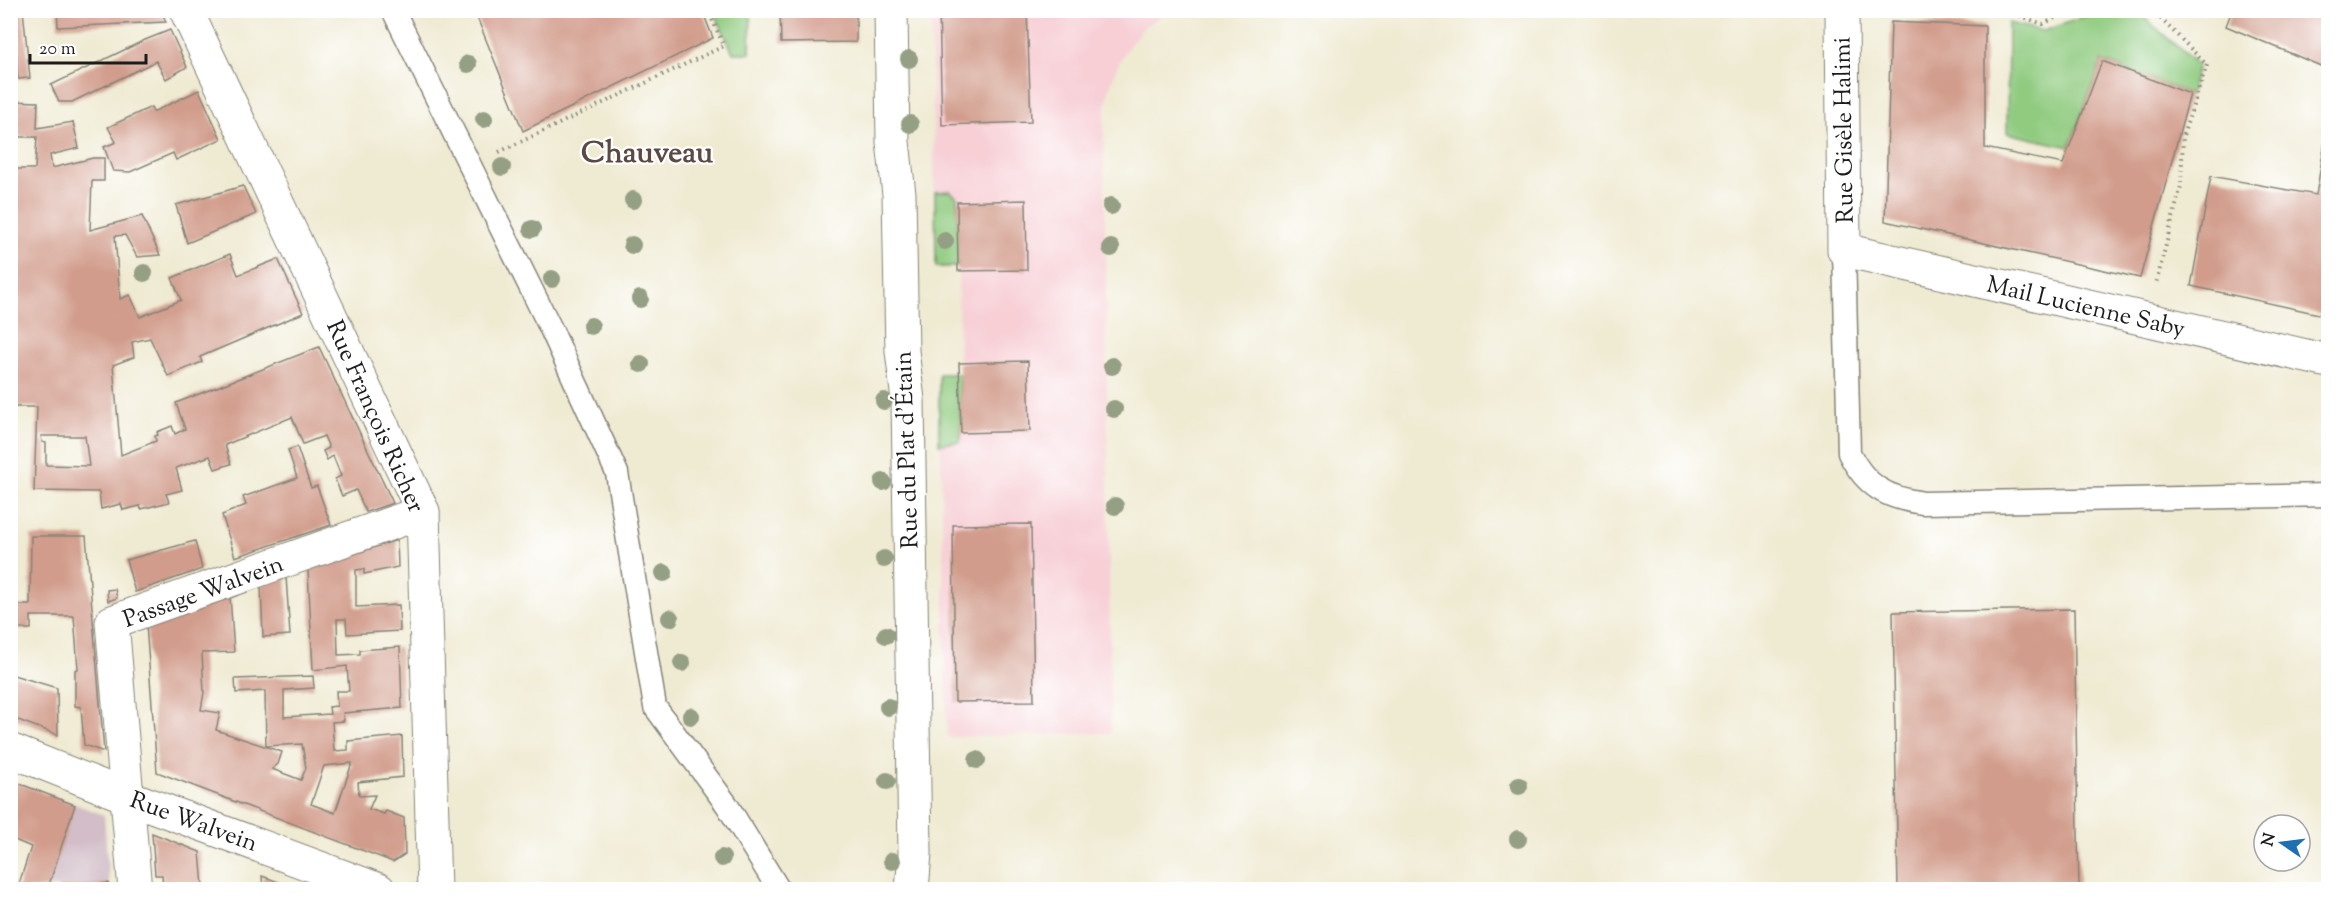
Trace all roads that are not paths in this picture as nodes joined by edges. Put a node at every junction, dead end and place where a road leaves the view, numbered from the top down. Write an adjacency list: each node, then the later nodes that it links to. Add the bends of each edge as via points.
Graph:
1 (186, 10): 8 (street, Rue François Richer)
2 (393, 10): 14 (lane, via 552,331 617,473 655,707 727,805)
3 (891, 10): 15 (street, Rue du Plat d'Étain, via 902,351 908,400 915,853)
4 (1842, 10): 5 (street, Rue Gisèle Halimi)
5 (1844, 250): 6 (street, Mail Lucienne Saby); 7 (lane, via 1849,453 1868,482 1885,494 1923,503)
6 (2328, 361)
7 (2328, 495)
8 (423, 512): 10 (street, Passage Walvein, via 112,622); 13 (street, Rue François Richer)
9 (10, 750): 10 (street, Rue Walvein)
10 (128, 797): 11 (street); 12 (street, Rue Walvein)
11 (135, 890)
12 (379, 890)
13 (435, 890)
14 (779, 890)
15 (912, 890)

